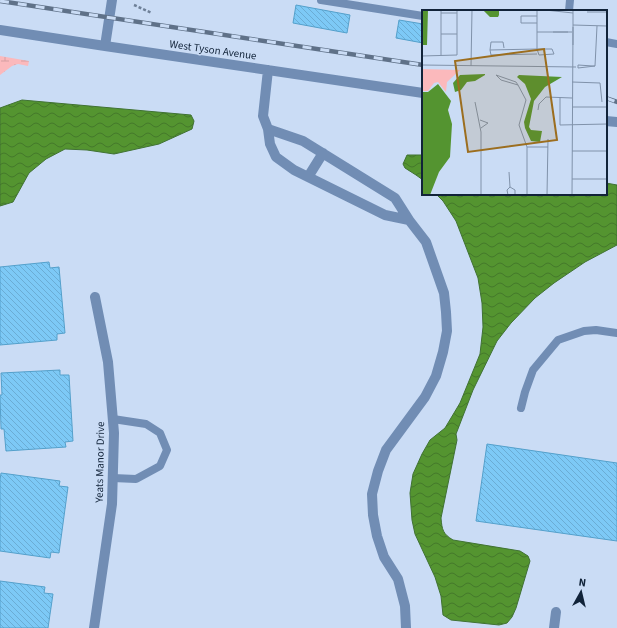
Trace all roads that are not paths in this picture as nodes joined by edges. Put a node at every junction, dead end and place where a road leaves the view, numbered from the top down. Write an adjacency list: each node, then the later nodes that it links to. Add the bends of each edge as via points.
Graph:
1 (112, 0): 9 (street)
2 (321, 0): 5 (lane)
3 (570, 0): 4 (lane)
4 (569, 10)
5 (422, 16)
6 (0, 30): 9 (street, West Tyson Avenue)
7 (607, 42): 8 (lane)
8 (617, 44)
9 (105, 46): 10 (street, West Tyson Avenue)
10 (268, 70): 11 (street, West Tyson Avenue); 14 (street, via 263,116)
11 (422, 93)
12 (607, 121): 13 (street)
13 (617, 122)
14 (268, 129): 15 (street, via 303,141); 16 (street, via 270,144 276,157)
15 (323, 153): 16 (street); 17 (street, via 395,198)
16 (308, 177): 17 (street, via 385,215)
17 (409, 220): 25 (street, via 426,242 444,293 447,331 444,352 436,376 425,397 386,450 372,494 377,536 384,558 398,579 405,606)
18 (95, 297): 21 (street, Yeats Manor Drive, via 108,362)
19 (617, 333): 20 (lane, via 584,331 558,340 533,370)
20 (521, 408)
21 (113, 419): 22 (street, Yeats Manor Drive); 22 (lane, via 146,424 160,433 167,450 160,466 136,479)
22 (113, 478): 24 (street, Yeats Manor Drive, via 112,504)
23 (556, 612): 26 (street)
24 (94, 628)
25 (406, 628)
26 (554, 628)

